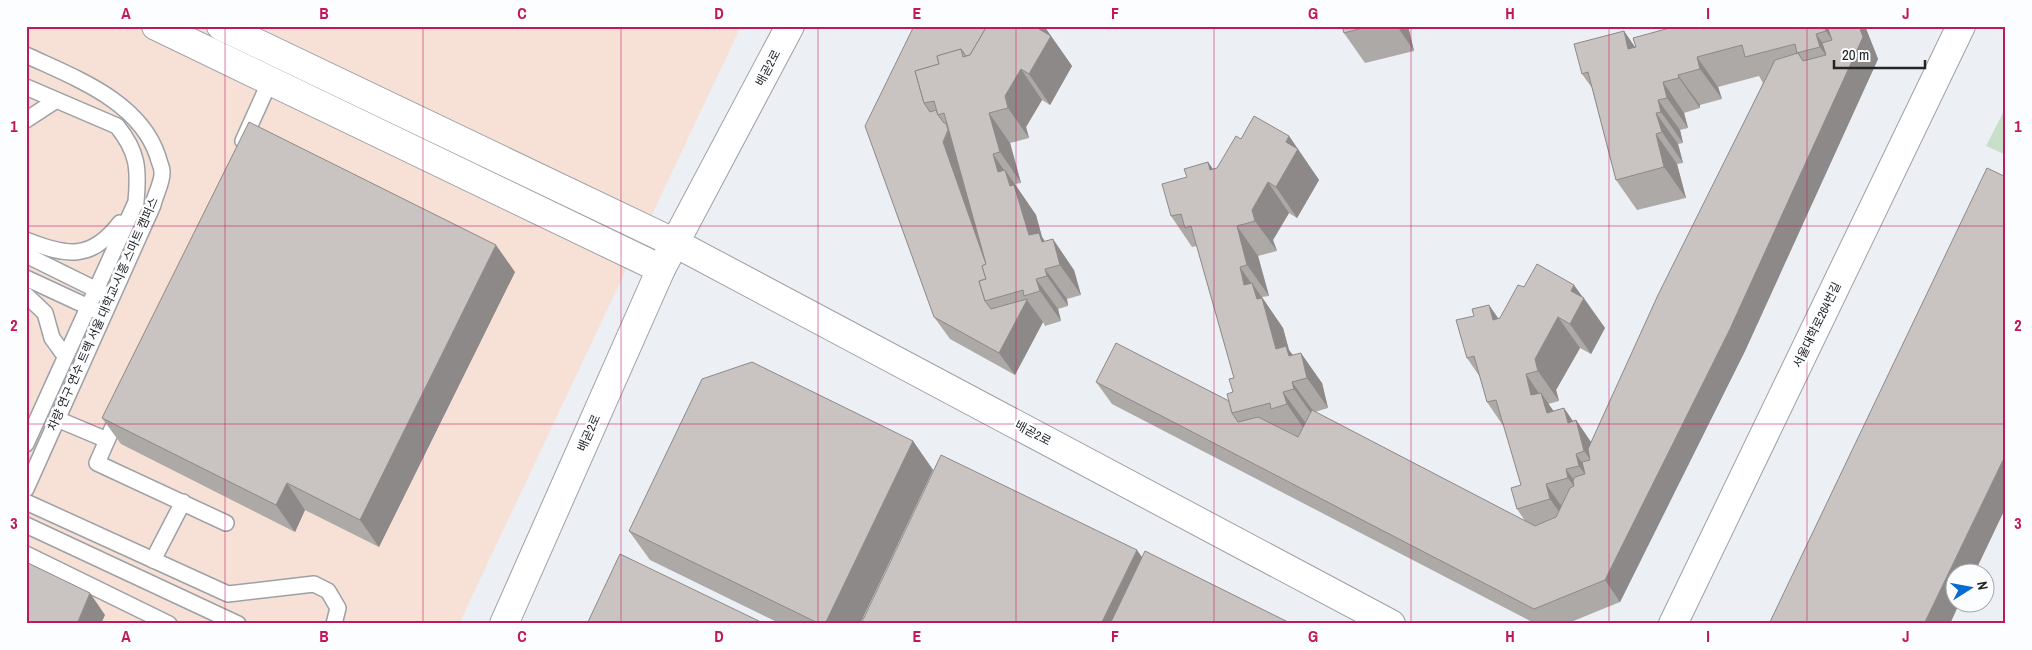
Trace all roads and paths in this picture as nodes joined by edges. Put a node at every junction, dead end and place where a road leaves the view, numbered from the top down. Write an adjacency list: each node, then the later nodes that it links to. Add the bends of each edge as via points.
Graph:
1 (156, 26): 6 (street)
2 (221, 26): 13 (street)
3 (790, 26): 13 (street, 배곧2로)
4 (1961, 26): 39 (street, 서울대학로264번길)
5 (26, 56): 19 (lane, 차량 연구 연수 트랙 서울 대학교-시흥 스마트 캠퍼스, via 115,101 138,121 153,143 162,173 153,205)
6 (270, 81): 10 (lane); 15 (street)
7 (26, 87): 8 (lane)
8 (55, 101): 9 (lane); 11 (lane, via 117,126 127,138 139,175)
9 (26, 120)
10 (238, 153)
11 (136, 202): 12 (lane, via 111,234 90,249 71,254); 17 (lane)
12 (26, 240)
13 (674, 243): 15 (street, 배곧2로); 38 (street, 배곧2로)
14 (26, 255): 17 (lane)
15 (661, 269): 37 (street, 배곧2로)
16 (26, 278): 20 (lane)
17 (95, 290): 19 (lane); 20 (lane)
18 (26, 294): 22 (lane, via 45,313 52,338)
19 (111, 297): 21 (lane, 차량 연구 연수 트랙 서울 대학교-시흥 스마트 캠퍼스)
20 (88, 306): 21 (lane); 22 (lane)
21 (104, 314): 24 (lane, 차량 연구 연수 트랙 서울 대학교-시흥 스마트 캠퍼스)
22 (65, 356): 26 (lane)
23 (127, 395): 25 (lane)
24 (57, 419): 25 (lane); 27 (lane, 차량 연구 연수 트랙 서울 대학교-시흥 스마트 캠퍼스)
25 (107, 440): 29 (lane, via 97,463)
26 (26, 444)
27 (26, 489)
28 (26, 502): 33 (lane)
29 (183, 502): 30 (lane); 33 (lane)
30 (226, 523)
31 (26, 525): 35 (lane)
32 (26, 554): 34 (lane)
33 (153, 560): 36 (lane, via 228,594 314,584 328,592 338,608)
34 (169, 624)
35 (238, 624)
36 (334, 624)
37 (504, 624)
38 (1391, 624)
39 (1673, 624)

